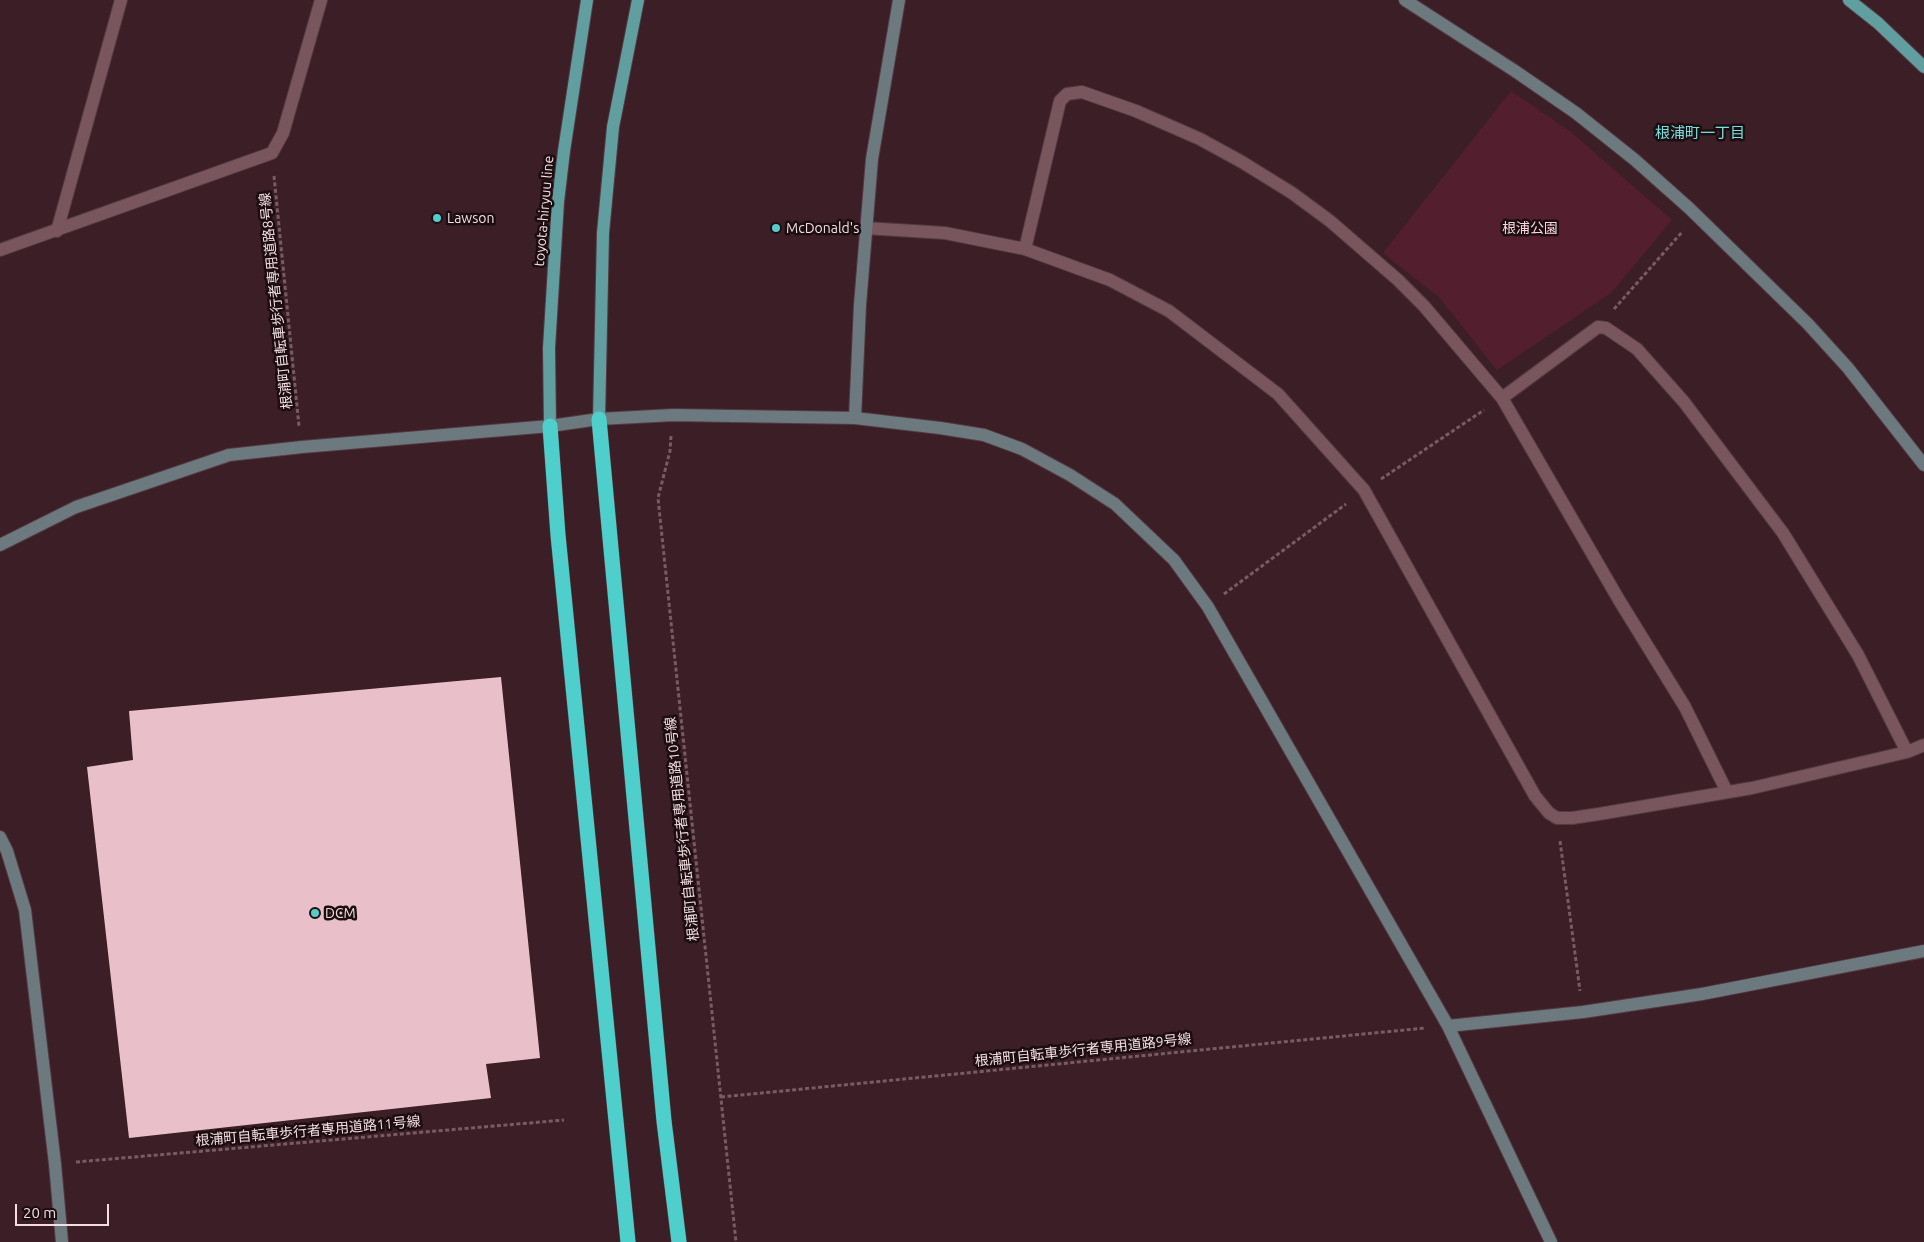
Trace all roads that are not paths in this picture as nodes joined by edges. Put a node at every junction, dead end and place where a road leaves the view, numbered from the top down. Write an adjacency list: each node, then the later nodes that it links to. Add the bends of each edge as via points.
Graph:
1 (121, 0): 10 (street)
2 (321, 0): 10 (street, via 283,133 272,153)
3 (587, 0): 16 (main road, toyota-hiryuu line, via 558,202 549,348)
4 (638, 0): 15 (main road, via 613,127 603,234)
5 (899, 0): 9 (street, via 872,159)
6 (1405, 0): 17 (street, via 1516,71 1635,160 1697,216 1821,339)
7 (1849, 0): 8 (main road)
8 (1924, 67)
9 (865, 228): 11 (street, via 945,233); 14 (street)
10 (57, 231): 12 (street)
11 (1025, 249): 13 (street, via 1060,101 1067,94 1082,92 1136,111 1200,140 1292,193 1398,280 1458,344); 21 (street, via 1110,280 1169,311 1278,394 1364,490 1535,796 1549,813 1557,818 1572,818)
12 (0, 250)
13 (1502, 398): 20 (street, via 1598,327 1606,328 1637,349 1684,402 1783,533 1858,655); 21 (street, via 1618,600 1685,707)
14 (855, 418): 15 (street, via 673,415); 24 (street, via 984,435 1022,448 1115,504 1174,560 1208,607)
15 (599, 419): 16 (street); 27 (highway, via 664,1121)
16 (550, 426): 18 (street, via 228,455 76,507); 26 (highway)
17 (1924, 464)
18 (0, 545)
19 (1924, 745): 20 (street)
20 (1907, 752): 21 (street)
21 (1727, 792)
22 (0, 837): 25 (street, via 25,910)
23 (1924, 951): 24 (street, via 1702,994 1582,1012)
24 (1448, 1026): 28 (street)
25 (62, 1242)
26 (628, 1242)
27 (679, 1242)
28 (1551, 1242)

